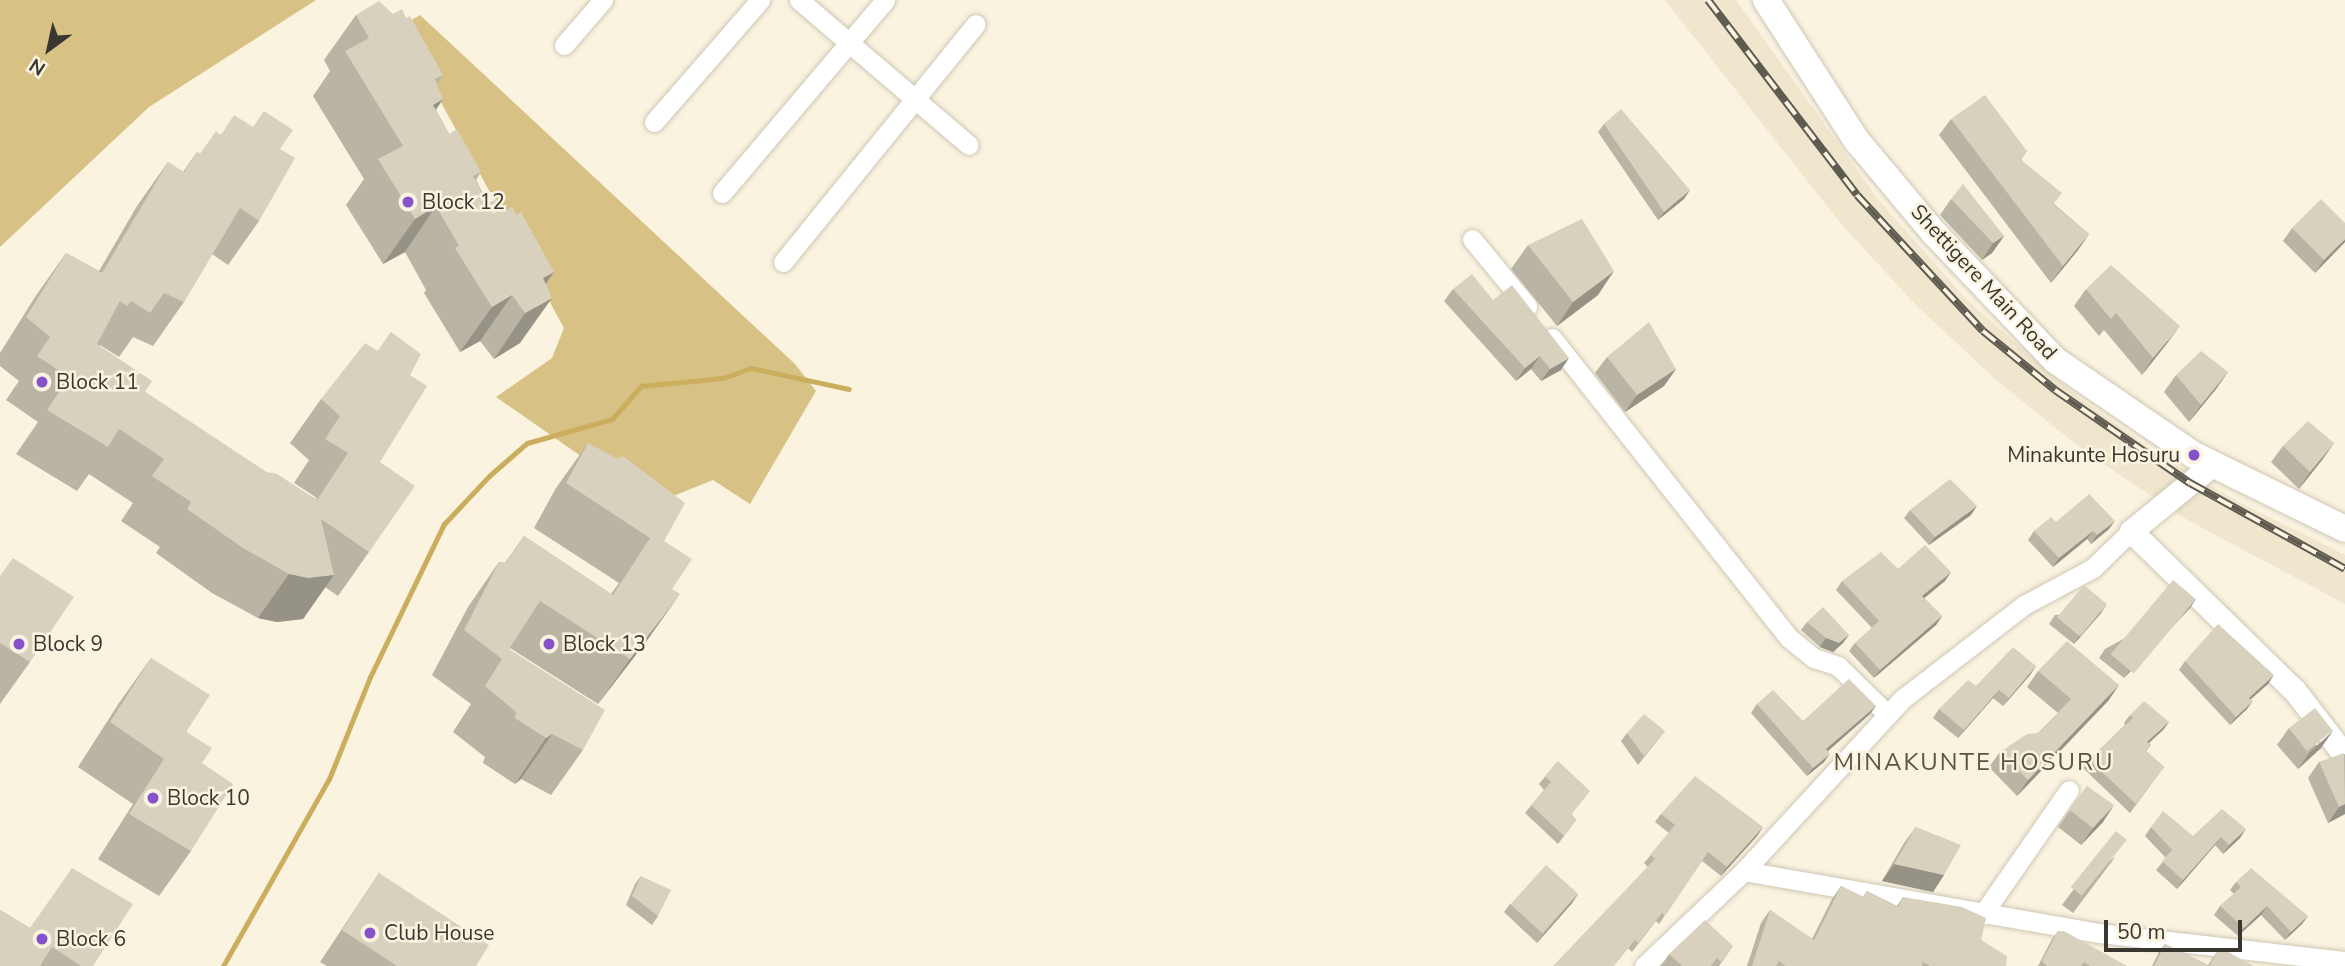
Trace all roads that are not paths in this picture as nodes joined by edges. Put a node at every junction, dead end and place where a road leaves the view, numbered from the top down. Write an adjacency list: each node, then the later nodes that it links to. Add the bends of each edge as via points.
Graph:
1 (603, 0): 8 (street)
2 (760, 0): 10 (street)
3 (799, 0): 7 (street)
4 (885, 0): 7 (street)
5 (1766, 0): 15 (main road, Shettigere Main Road, via 1857,141 1934,233 2055,360)
6 (976, 24): 9 (street)
7 (848, 42): 9 (street); 12 (street)
8 (564, 45)
9 (916, 100): 11 (street); 14 (street)
10 (654, 122)
11 (969, 145)
12 (722, 193)
13 (1472, 239): 18 (street, via 1789,638 1814,658 1838,666)
14 (783, 262)
15 (2213, 464): 16 (main road, Shettigere Main Road); 17 (street)
16 (2345, 529)
17 (2131, 531): 18 (street, via 2093,568 2024,605); 19 (street, via 2295,691)
18 (1888, 715): 21 (street)
19 (2345, 756)
20 (2068, 790): 22 (street)
21 (1744, 871): 22 (street); 24 (street)
22 (1982, 915): 23 (street)
23 (2345, 961)
24 (1644, 966)

